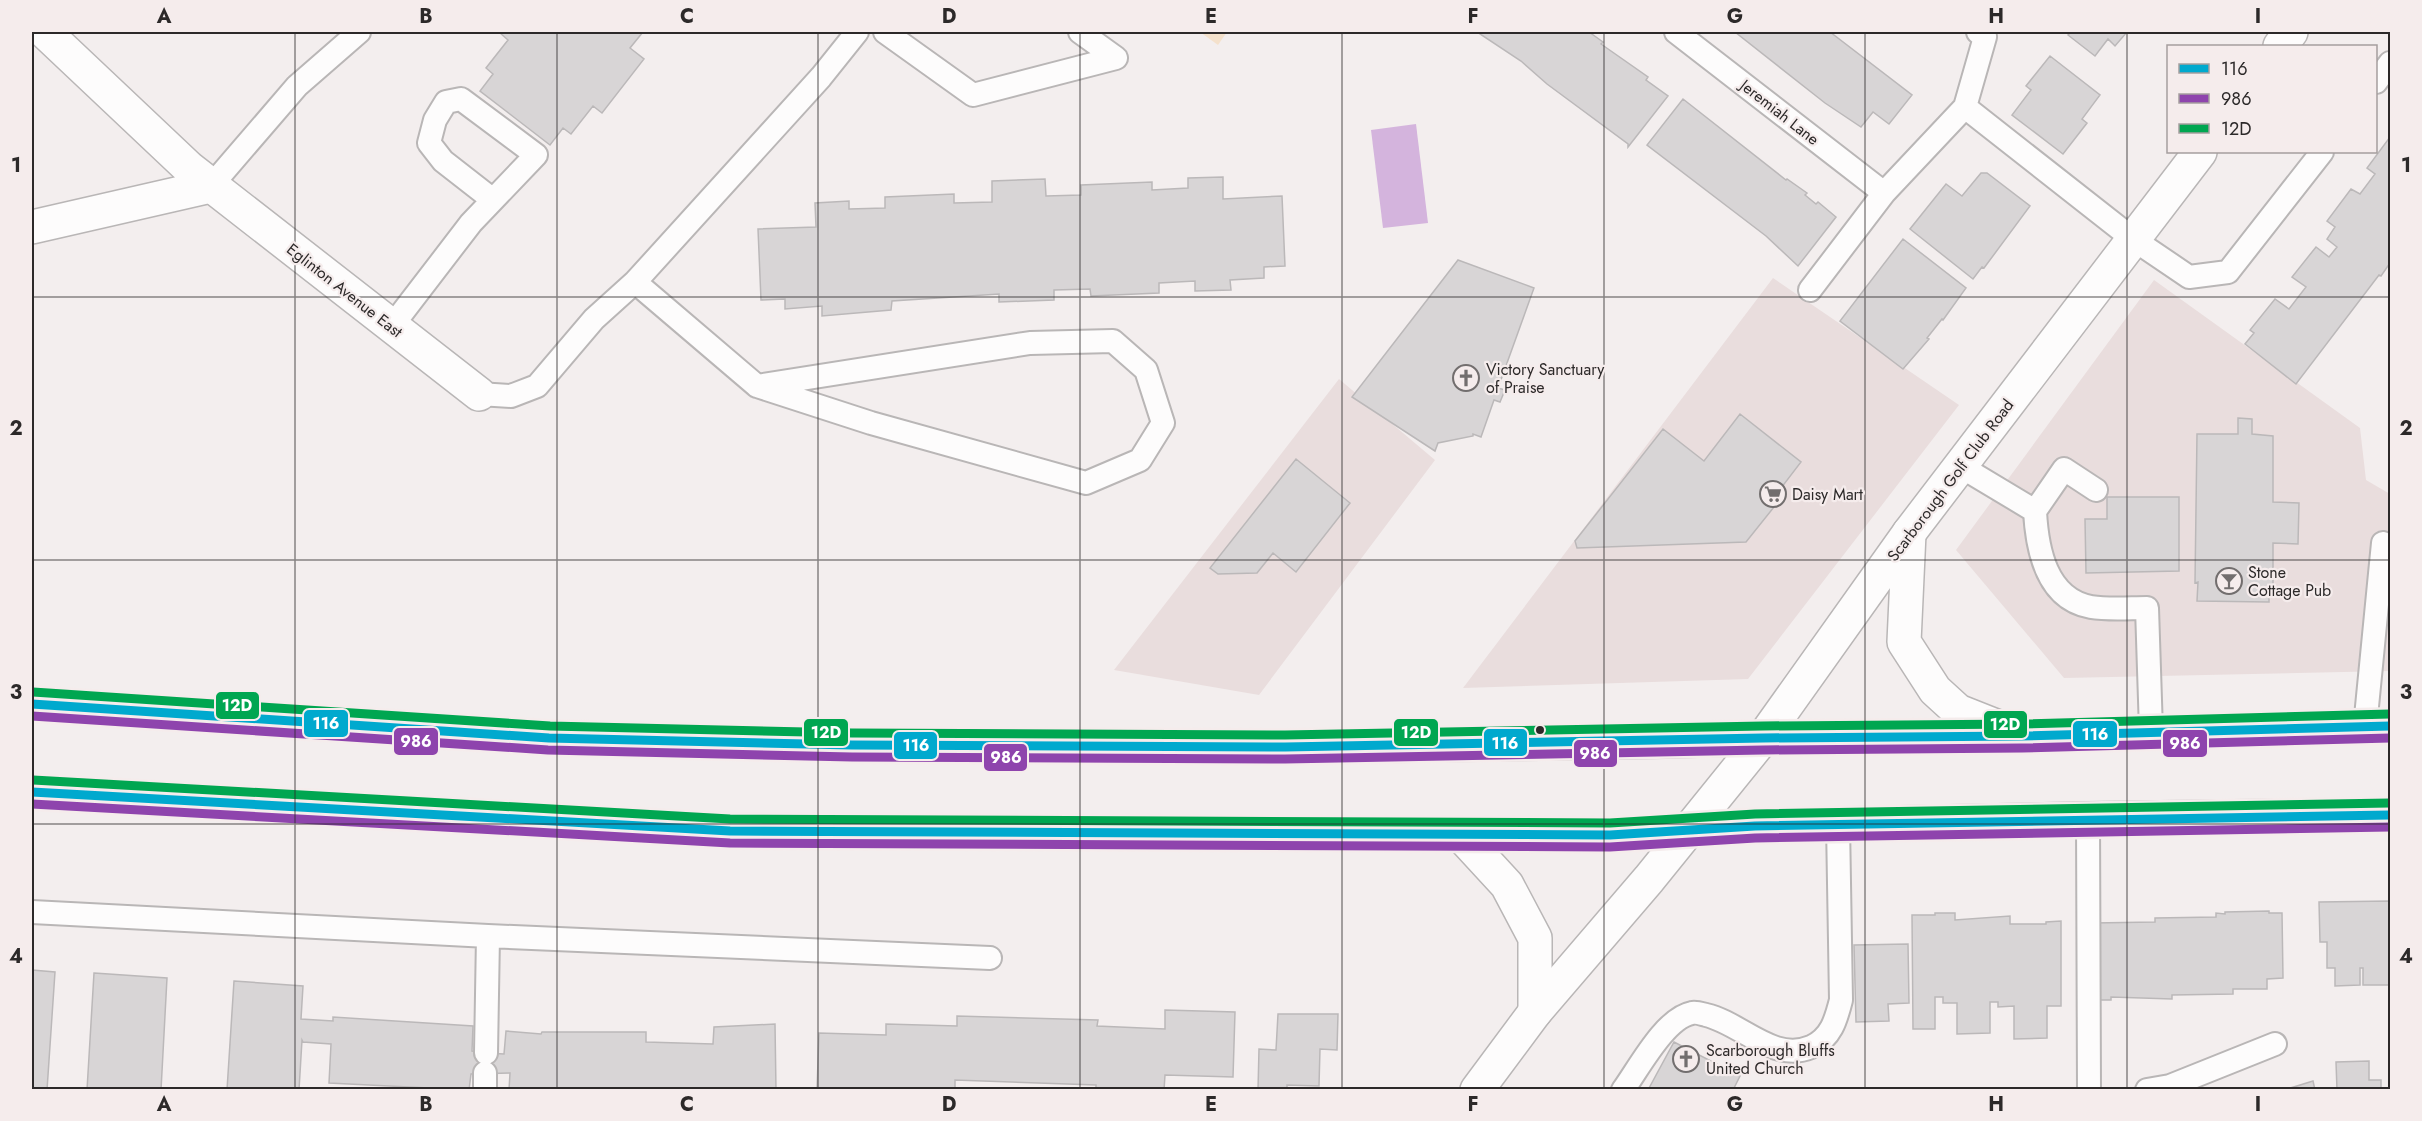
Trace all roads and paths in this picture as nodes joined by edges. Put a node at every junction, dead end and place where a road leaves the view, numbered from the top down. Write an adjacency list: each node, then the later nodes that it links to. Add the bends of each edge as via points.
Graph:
1 (45, 32): 15 (main road, Eglinton Avenue East)
2 (359, 32): 15 (lane, via 297,86)
3 (857, 32): 20 (lane)
4 (885, 32): 5 (lane, via 973,95 1116,58)
5 (1080, 32)
6 (1676, 32): 16 (lane, Jeremiah Lane)
7 (1978, 32): 12 (lane, via 1985,37)
8 (2291, 32): 9 (main road)
9 (2281, 45)
10 (2391, 63): 11 (lane)
11 (2377, 81)
12 (1965, 107): 16 (lane); 19 (lane)
13 (2199, 153): 19 (main road, Scarborough Golf Club Road)
14 (2321, 153): 19 (lane, via 2228,272 2189,277)
15 (212, 186): 18 (main road); 22 (main road, Eglinton Avenue East)
16 (1884, 193): 21 (lane)
17 (493, 200): 17 (lane, via 536,156 460,99 446,102 435,120 429,143 443,161); 22 (lane)
18 (32, 227)
19 (2133, 239): 25 (main road, Scarborough Golf Club Road)
20 (635, 282): 23 (lane); 24 (lane, via 594,319 537,386 511,396)
21 (1810, 290)
22 (392, 326): 24 (main road, Eglinton Avenue East)
23 (757, 386): 23 (lane, via 1086,483 1140,460 1163,423 1146,370 1113,341 1030,344)
24 (479, 394)
25 (1960, 466): 27 (lane); 28 (main road, Scarborough Golf Club Road)
26 (2096, 490): 27 (lane, via 2064,469)
27 (2035, 511): 32 (lane, via 2037,546 2057,588 2091,607 2147,608)
28 (1909, 532): 33 (main road, via 1904,642 1935,690 1958,711); 34 (main road, Scarborough Golf Club Road)
29 (2391, 548): 31 (lane, via 2383,543)
30 (32, 704): 34 (main road, via 549,738 852,745 1285,747)
31 (2378, 726): 32 (main road)
32 (2151, 731): 33 (main road)
33 (2022, 735): 34 (main road)
34 (1763, 738): 39 (main road, Scarborough Golf Club Road)
35 (32, 792): 40 (main road, via 730,831)
36 (2391, 815): 37 (main road)
37 (2088, 819): 38 (main road); 49 (lane)
38 (1838, 825): 39 (main road); 48 (lane, via 1841,1000 1836,1022 1822,1042 1803,1050 1773,1048 1720,1018 1693,1012 1674,1021)
39 (1686, 831): 40 (main road, via 1611,835); 44 (main road, Scarborough Golf Club Road)
40 (1460, 834): 44 (main road, via 1508,885 1536,938)
41 (32, 912): 42 (lane)
42 (488, 936): 43 (lane); 46 (lane)
43 (990, 958)
44 (1535, 1012): 47 (main road, Scarborough Golf Club Road)
45 (2275, 1044): 50 (lane, via 2170,1086)
46 (485, 1072)
47 (1477, 1089)
48 (1623, 1089)
49 (2089, 1089)
50 (2147, 1089)

